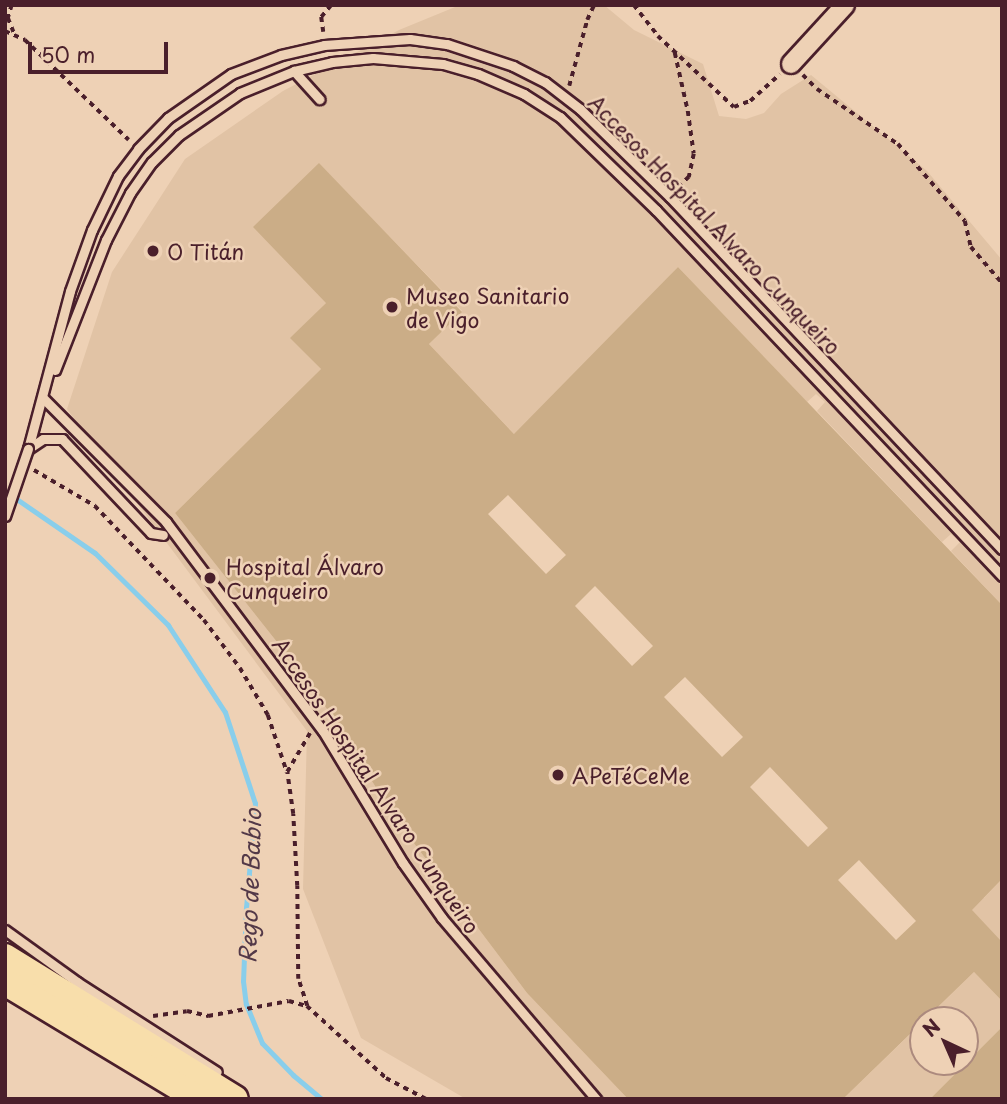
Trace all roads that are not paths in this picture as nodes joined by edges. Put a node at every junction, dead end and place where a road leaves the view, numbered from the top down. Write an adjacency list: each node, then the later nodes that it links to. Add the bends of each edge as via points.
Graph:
1 (845, 5): 2 (street)
2 (792, 64)
3 (294, 71): 4 (lane); 5 (lane, Accesos Hospital Alvaro Cunqueiro, via 215,108 152,162 106,240); 10 (lane, Accesos Hospital Alvaro Cunqueiro, via 373,58 443,64 524,94 560,117 656,210)
4 (319, 99)
5 (44, 398): 6 (lane, Accesos Hospital Alvaro Cunqueiro); 9 (lane, Accesos Hospital Alvaro Cunqueiro, via 70,291 92,230 118,176 169,118 232,74 281,55 324,45 410,39 447,44 513,66 563,96 613,139); 19 (lane, Accesos Hospital Alvaro Cunqueiro, via 166,522 319,724 442,918)
6 (28, 449): 7 (lane, Accesos Hospital Alvaro Cunqueiro, bridge); 8 (lane, via 52,437 62,439 151,533)
7 (5, 516)
8 (163, 535)
9 (1002, 549)
10 (1002, 576)
11 (5, 930): 15 (lane)
12 (5, 957): 14 (main road)
13 (5, 982): 16 (main road)
14 (161, 1052): 15 (main road); 17 (main road)
15 (217, 1072): 18 (main road)
16 (199, 1099)
17 (235, 1099)
18 (259, 1099)
19 (596, 1099)

